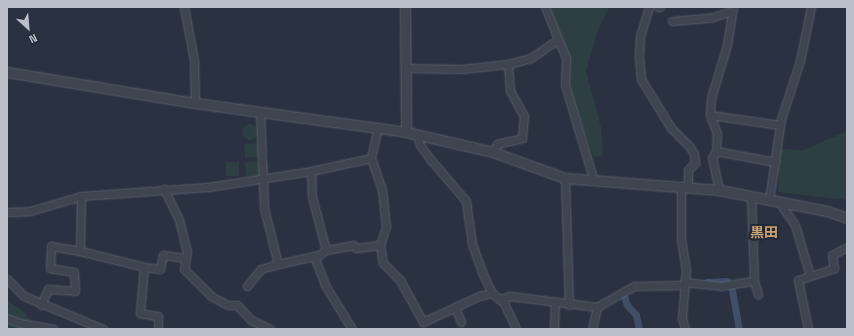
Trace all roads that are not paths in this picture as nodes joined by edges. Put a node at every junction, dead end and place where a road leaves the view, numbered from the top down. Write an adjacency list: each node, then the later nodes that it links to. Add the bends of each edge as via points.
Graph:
1 (184, 7): 12 (street, via 194,60)
2 (405, 7): 10 (street)
3 (545, 7): 8 (street)
4 (649, 7): 27 (street, via 640,36 638,56 641,79 670,128 694,154 695,163 688,170)
5 (811, 7): 15 (street, via 800,61)
6 (733, 9): 7 (street, via 710,18); 14 (street, via 727,45 710,98)
7 (672, 21)
8 (558, 39): 9 (street, via 530,58); 26 (street, via 566,58 565,85)
9 (508, 64): 10 (street, via 462,69); 20 (street, via 510,91 524,116 522,138 497,144)
10 (406, 68): 17 (street)
11 (7, 72): 12 (street)
12 (195, 103): 13 (street)
13 (260, 111): 16 (street); 25 (street)
14 (710, 115): 15 (street); 19 (street, via 717,134)
15 (780, 125): 22 (street)
16 (378, 127): 17 (street); 21 (street)
17 (406, 132): 18 (street)
18 (417, 134): 20 (street); 49 (street, via 420,145 430,160 466,201 472,244)
19 (716, 151): 22 (street); 29 (street, via 712,158)
20 (493, 152): 24 (street)
21 (371, 158): 23 (street); 36 (street, via 382,190 386,227)
22 (774, 162): 32 (street)
23 (311, 171): 25 (street); 38 (street, via 312,197)
24 (565, 178): 26 (street); 54 (street)
25 (262, 179): 28 (street, via 208,187); 42 (street, via 264,208)
26 (594, 181): 27 (street)
27 (684, 186): 29 (street); 47 (street, via 681,239 686,269)
28 (164, 189): 30 (street); 41 (street, via 179,220 187,251)
29 (719, 190): 31 (street)
30 (81, 196): 34 (street, via 30,211); 39 (street)
31 (751, 197): 32 (street); 46 (street)
32 (769, 200): 33 (street)
33 (779, 202): 35 (street, via 827,211); 44 (street, via 795,225)
34 (7, 212)
35 (847, 218)
36 (380, 245): 38 (street, via 356,248 353,245); 55 (street, via 383,263 400,280 423,322)
37 (847, 247): 44 (street, via 832,256 834,268)
38 (326, 250): 40 (street)
39 (80, 251): 43 (street); 53 (street, via 51,246 50,268 74,272 75,291 48,289)
40 (314, 256): 42 (street); 64 (street, via 325,285)
41 (185, 258): 43 (street, via 163,255 160,269); 63 (street, via 184,269 212,296 228,305 237,304 251,320)
42 (278, 264): 48 (street, via 262,269)
43 (144, 267): 62 (street, via 140,313 158,316)
44 (810, 276): 69 (street, via 798,280)
45 (7, 279): 53 (street, via 24,296)
46 (754, 281): 47 (street, via 721,286); 50 (street)
47 (684, 284): 56 (street, via 634,286); 68 (street, via 682,318)
48 (247, 286)
49 (492, 293): 51 (street); 55 (street)
50 (758, 294)
51 (500, 299): 52 (street, via 510,296); 65 (street)
52 (555, 303): 54 (street); 66 (street)
53 (42, 305): 59 (street)
54 (569, 305): 56 (street)
55 (455, 307): 58 (street)
56 (597, 307): 67 (street)
57 (7, 318): 60 (street, via 20,324)
58 (461, 322)
59 (85, 326): 61 (street)
60 (53, 329)
61 (103, 329)
62 (158, 329)
63 (270, 329)
64 (352, 329)
65 (516, 329)
66 (554, 329)
67 (592, 329)
68 (685, 329)
69 (808, 329)

